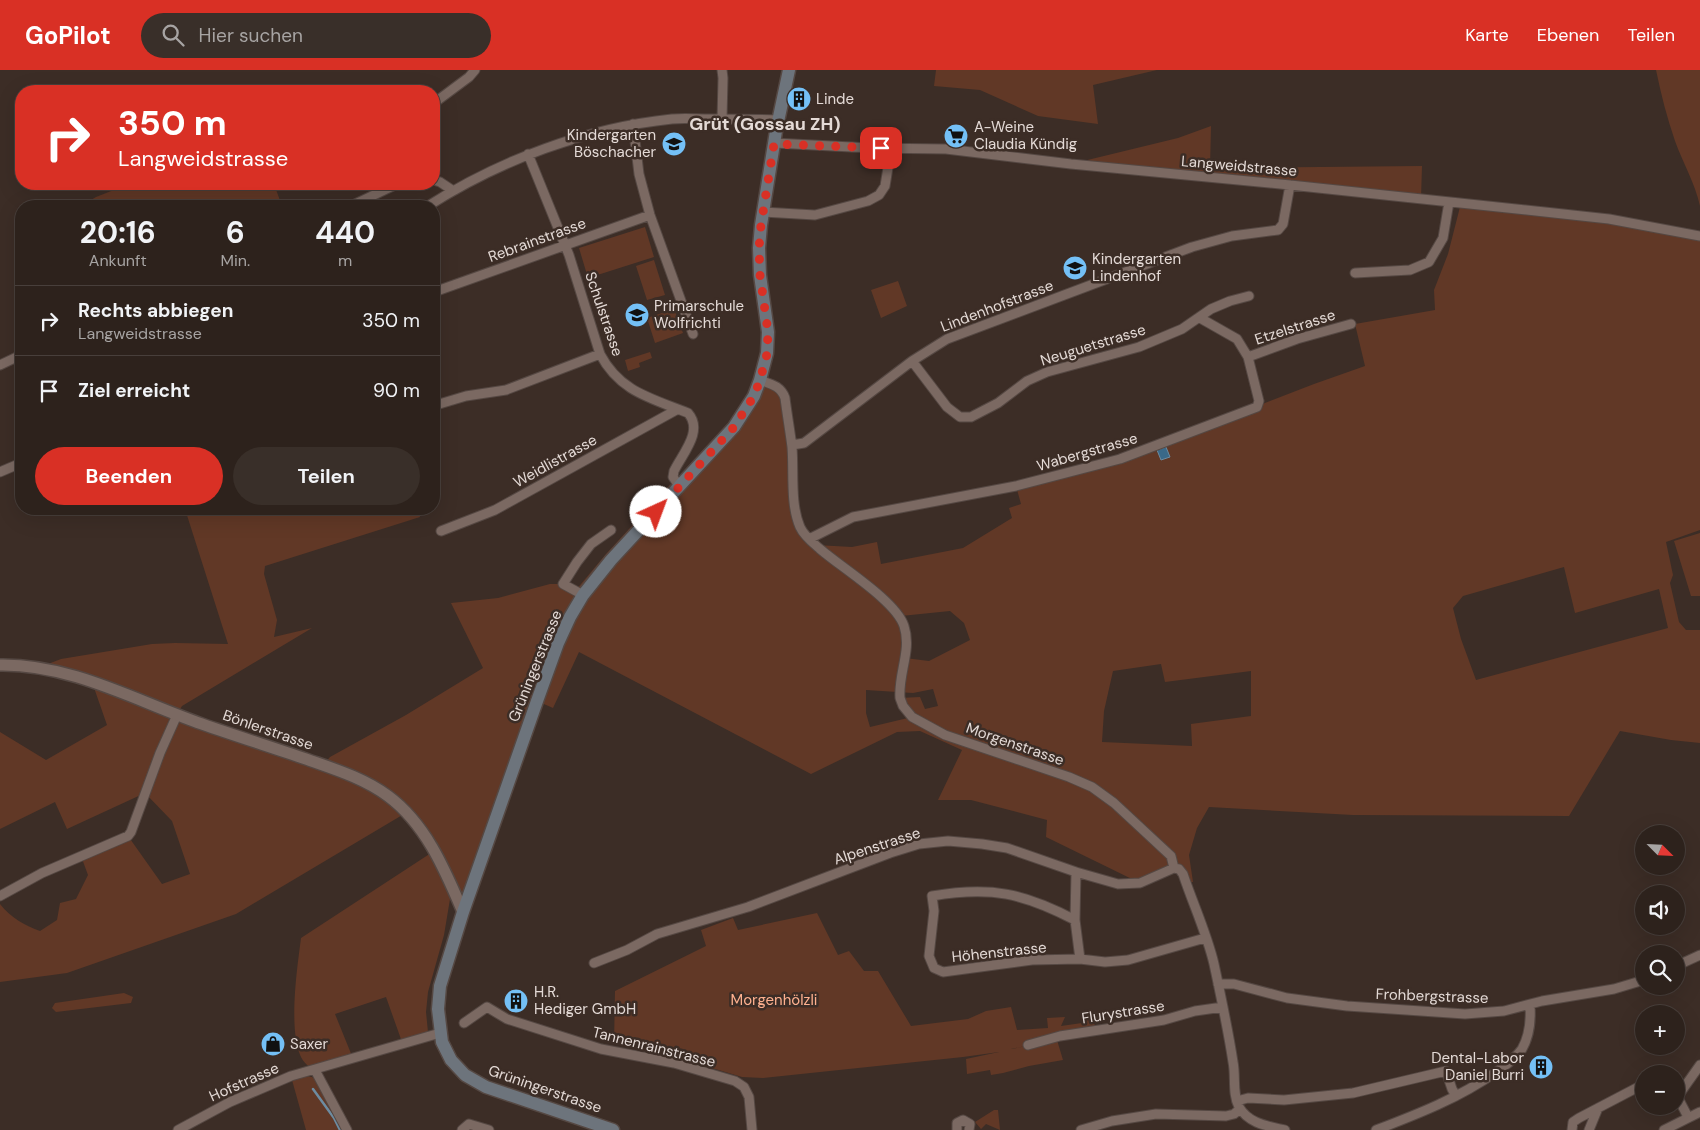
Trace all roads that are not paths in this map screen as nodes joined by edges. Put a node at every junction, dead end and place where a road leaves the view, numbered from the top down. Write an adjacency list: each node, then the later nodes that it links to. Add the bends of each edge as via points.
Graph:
1 (475, 70): 4 (street)
2 (722, 70): 5 (street)
3 (788, 70): 6 (main road, Grüningerstrasse)
4 (440, 98)
5 (722, 119): 6 (street); 7 (street, via 674,119)
6 (778, 120): 8 (main road, Grüningerstrasse)
7 (633, 124): 10 (street); 19 (street, via 639,174)
8 (774, 144): 9 (street, Langweidstrasse); 18 (main road, Grüningerstrasse)
9 (891, 148): 12 (street, Langweidstrasse, via 946,148 1071,164); 18 (street, via 885,186 879,195 868,201 815,215)
10 (528, 154): 14 (street); 21 (street, Schulstrasse)
11 (440, 182): 14 (street)
12 (1290, 185): 17 (street, Langweidstrasse); 31 (street, Lindenhofstrasse, via 1283,224 1278,230 1232,236 1192,247 947,339)
13 (384, 190): 15 (street)
14 (452, 190): 16 (street)
15 (362, 200)
16 (437, 200)
17 (1449, 202): 20 (street, Langweidstrasse, via 1609,220); 22 (street, via 1443,238 1429,262 1410,270)
18 (763, 212): 33 (main road, Grüningerstrasse, via 759,257 768,341)
19 (650, 215): 21 (street, Rebrainstrasse); 27 (street)
20 (1700, 236)
21 (565, 245): 23 (street, Rebrainstrasse); 28 (street, Schulstrasse)
22 (1355, 273)
23 (440, 290)
24 (1249, 296): 25 (street, Neuguetstrasse, via 1211,309)
25 (1200, 318): 29 (street, Wabergstrasse, via 1237,339); 31 (street, Neuguetstrasse, via 1139,347 1047,372 971,417 960,417 947,407)
26 (1351, 324): 29 (street, Etzelstrasse)
27 (693, 334)
28 (600, 354): 34 (street, via 506,390 466,396); 35 (street, Schulstrasse, via 626,386)
29 (1248, 357): 42 (street, Wabergstrasse, via 1259,401 1257,407 1120,459 1016,486 853,516)
30 (15, 358): 32 (street)
31 (912, 361): 36 (street, Lindenhofstrasse, via 804,444)
32 (0, 365)
33 (760, 380): 36 (street, Morgenstrasse, via 783,391); 39 (main road, Grüningerstrasse, via 734,427)
34 (440, 405)
35 (678, 409): 39 (street, Schulstrasse, via 688,413 695,427 674,471 673,477); 41 (street, Weidlistrasse, via 495,510)
36 (792, 445): 42 (street, Morgenstrasse, via 794,498 799,525)
37 (15, 466): 38 (street)
38 (0, 472)
39 (679, 486): 43 (main road, Grüningerstrasse)
40 (612, 530): 43 (street, via 591,544 563,584)
41 (441, 531)
42 (809, 539): 46 (street, Morgenstrasse, via 889,603 900,616 907,641 900,698 912,717 945,735 1092,787 1172,856)
43 (583, 595): 49 (main road, Grüningerstrasse, via 555,651)
44 (0, 665): 45 (street, Bönlerstrasse, via 31,667 73,676 129,694)
45 (177, 715): 48 (street, via 128,836 42,872); 49 (street, Bönlerstrasse, via 346,774 388,796 409,816 439,857)
46 (1174, 868): 47 (street, Alpenstrasse, via 1146,881 1130,884 1118,884); 51 (street, Morgenstrasse, via 1183,874)
47 (1076, 872): 50 (street); 55 (street, Alpenstrasse, via 1007,848 948,841 919,844 748,907 657,934)
48 (0, 896)
49 (463, 912): 61 (main road, Grüningerstrasse, via 440,986)
50 (1075, 920): 53 (street); 53 (street, Höhenstrasse, via 1050,907 1007,894 982,891 932,896 934,911 929,956 934,968 943,972 1032,960)
51 (1205, 938): 53 (street, Höhenstrasse, via 1128,960); 57 (street, Morgenstrasse)
52 (1700, 955): 54 (street)
53 (1080, 960)
54 (1685, 962)
55 (594, 963)
56 (1635, 983): 58 (street, Frohbergstrasse)
57 (1218, 984): 58 (street, Frohbergstrasse, via 1234,984 1287,998 1347,1006 1464,1014); 59 (street, Morgenstrasse)
58 (1530, 1005): 67 (street, via 1530,1028 1522,1049 1512,1061)
59 (1223, 1007): 62 (street, Flurystrasse, via 1060,1036); 68 (street, Morgenstrasse)
60 (464, 1023): 78 (street, Tannenrainstrasse, via 487,1007 507,1019 601,1049 674,1063 734,1081 744,1087 749,1097)
61 (440, 1033): 64 (street, Hofstrasse); 77 (main road, Grüningerstrasse, via 451,1060 475,1082)
62 (1028, 1045)
63 (1700, 1065): 65 (street)
64 (315, 1070): 73 (street, Hofstrasse, via 268,1085); 74 (street)
65 (1685, 1085)
66 (1635, 1089): 69 (street)
67 (1456, 1096): 68 (street, via 1446,1071 1353,1093 1284,1100 1248,1098); 83 (street)
68 (1239, 1105): 81 (street, via 1234,1114 1226,1116 1156,1114); 82 (street, via 1257,1123)
69 (1598, 1108): 84 (street, via 1576,1120); 85 (street)
70 (1685, 1112): 72 (street)
71 (1700, 1112): 72 (street)
72 (1688, 1118): 86 (street)
73 (178, 1130)
74 (348, 1130)
75 (462, 1130): 76 (street, via 469,1124)
76 (489, 1130)
77 (613, 1130)
78 (752, 1130)
79 (957, 1130): 80 (street, via 957,1123 963,1120 968,1122)
80 (970, 1130)
81 (1081, 1130)
82 (1286, 1130)
83 (1376, 1130)
84 (1572, 1130)
85 (1589, 1130)
86 (1664, 1130)

